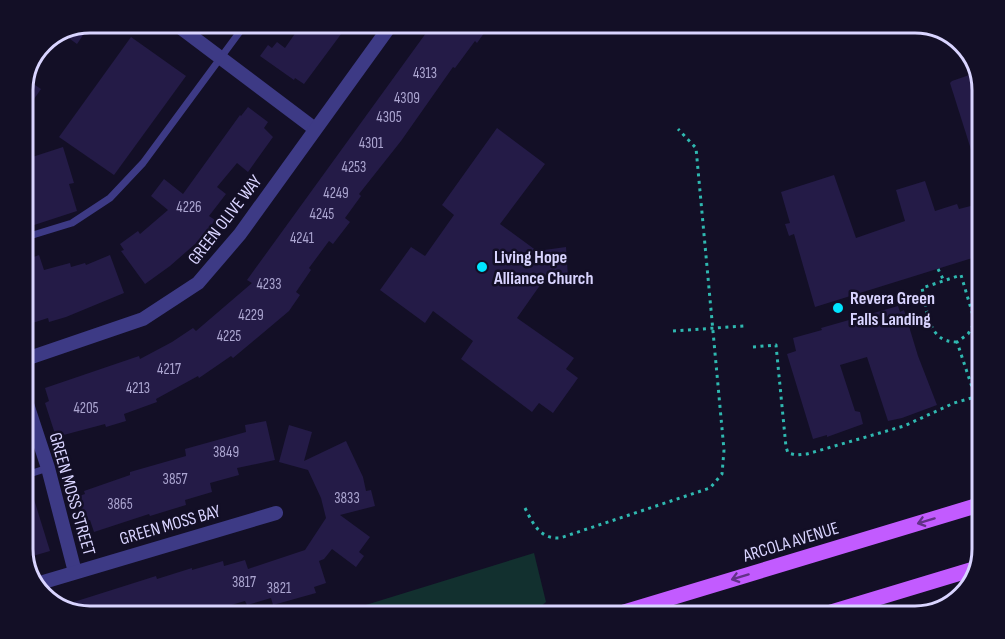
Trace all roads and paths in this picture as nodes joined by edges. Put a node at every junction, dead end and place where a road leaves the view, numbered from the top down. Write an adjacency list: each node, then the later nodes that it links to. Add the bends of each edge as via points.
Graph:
1 (187, 33): 4 (street)
2 (239, 33): 4 (lane)
3 (385, 33): 5 (street, GREEN OLIVE WAY)
4 (221, 59): 5 (street); 7 (lane, via 143,163 111,198 72,223)
5 (315, 129): 17 (street, GREEN OLIVE WAY, via 240,234 198,283 143,319)
6 (678, 129): 12 (path, via 696,148)
7 (33, 235)
8 (938, 269): 9 (path)
9 (944, 281): 10 (path, via 961,275); 15 (path, via 922,288 933,333 944,341)
10 (972, 309)
11 (744, 326): 12 (path)
12 (712, 327): 14 (path); 24 (path, via 724,450 722,474 717,482 700,492 560,538 543,535)
13 (972, 328): 15 (path)
14 (673, 331)
15 (957, 342): 18 (path)
16 (753, 347): 19 (path, via 776,345 786,447 788,453 796,455 904,426)
17 (33, 357)
18 (972, 387)
19 (972, 397)
20 (33, 422): 21 (street, GREEN MOSS STREET)
21 (48, 468): 22 (lane); 27 (street, GREEN MOSS STREET)
22 (33, 473)
23 (972, 507): 29 (main road, ARCOLA AVENUE, one-way to 29)
24 (525, 508)
25 (276, 513): 27 (street, GREEN MOSS BAY)
26 (968, 571): 30 (main road)
27 (75, 572): 28 (street, GREEN MOSS BAY)
28 (44, 582)
29 (644, 606)
30 (851, 606)

